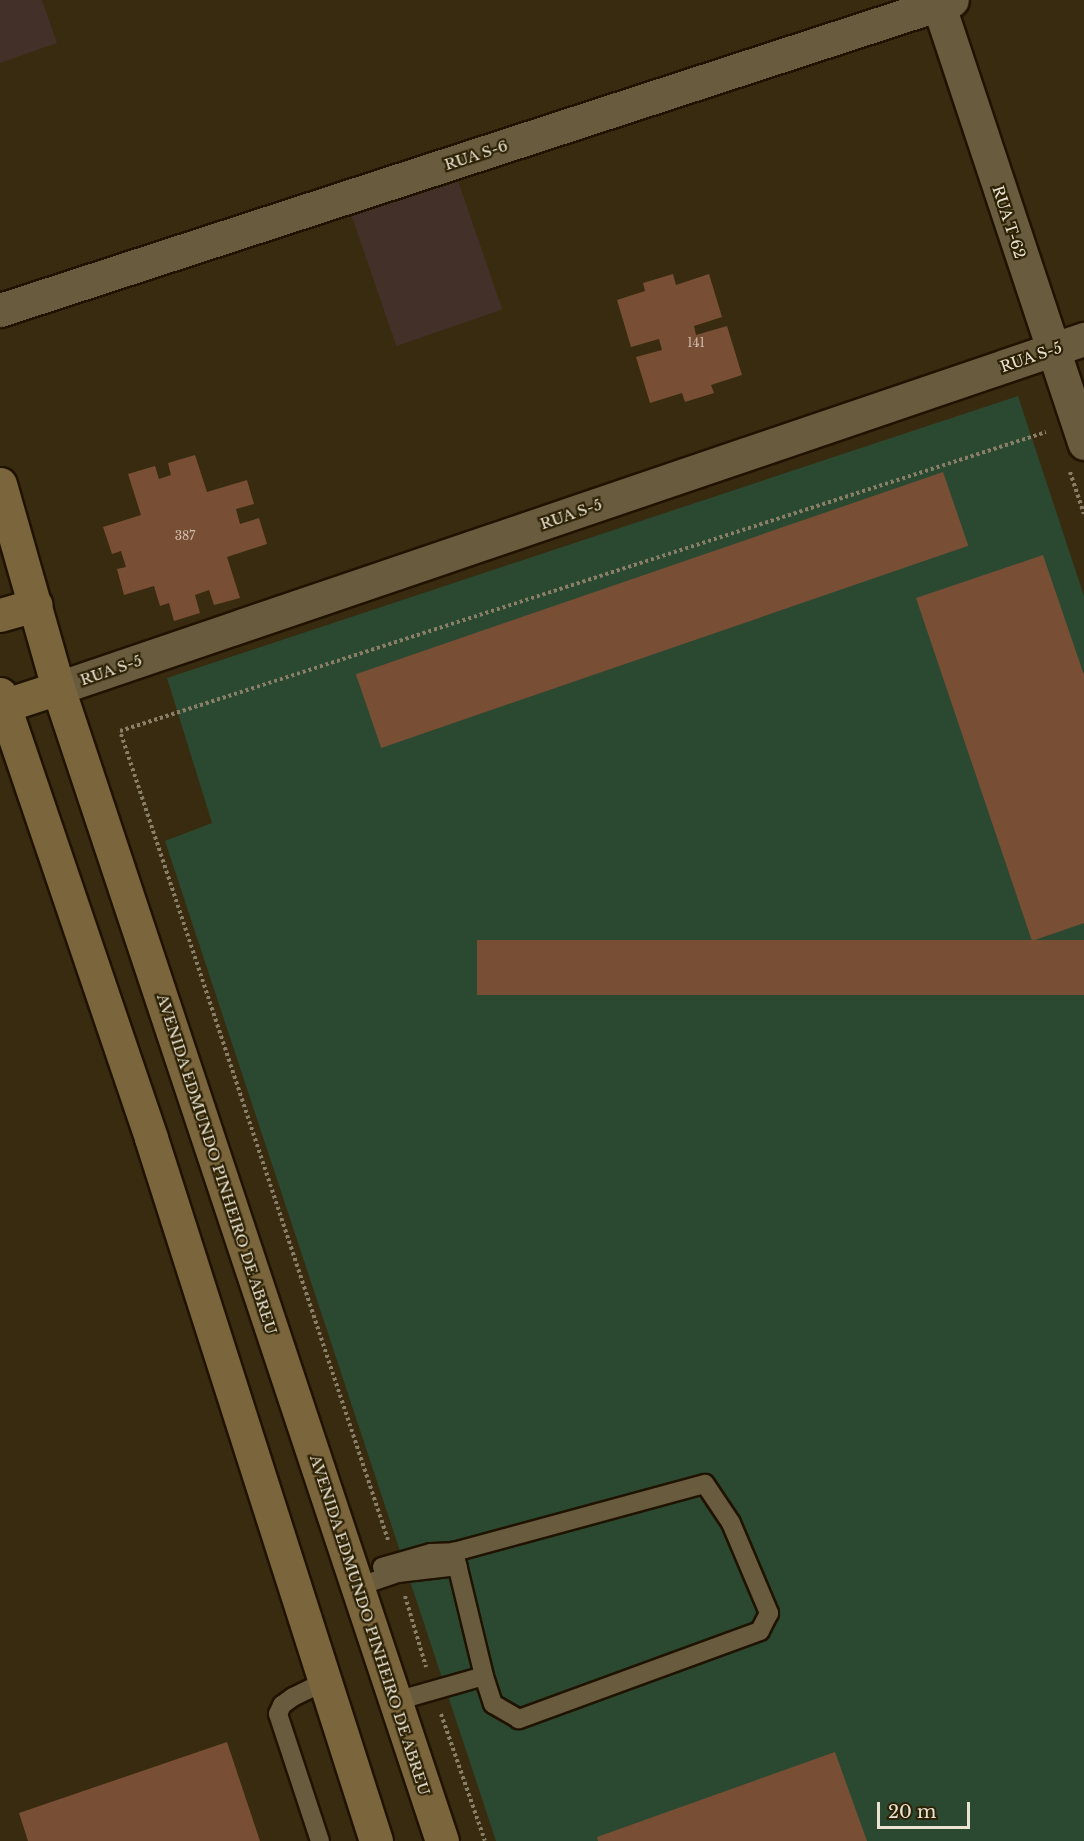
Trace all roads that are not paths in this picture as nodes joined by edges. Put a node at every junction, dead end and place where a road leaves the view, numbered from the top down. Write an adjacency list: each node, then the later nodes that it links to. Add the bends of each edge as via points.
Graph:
1 (943, 2): 2 (street, RUA S-6); 4 (street, RUA T-62)
2 (0, 310)
3 (1084, 339): 4 (street, RUA S-5)
4 (1051, 351): 5 (street, RUA T-62); 9 (street, RUA S-5)
5 (1069, 444)
6 (0, 484): 7 (main road, AVENIDA EDMUNDO PINHEIRO DE ABREU)
7 (36, 605): 8 (main road); 9 (main road, AVENIDA EDMUNDO PINHEIRO DE ABREU)
8 (0, 615)
9 (58, 688): 10 (main road); 12 (main road, AVENIDA EDMUNDO PINHEIRO DE ABREU)
10 (1, 702): 14 (main road, via 151,1138)
11 (456, 1559): 12 (lane, via 397,1568); 13 (lane); 13 (lane, via 705,1484 731,1523 769,1613 760,1631 519,1719 493,1704)
12 (356, 1581): 15 (main road, AVENIDA EDMUNDO PINHEIRO DE ABREU)
13 (484, 1676): 15 (lane)
14 (324, 1682): 16 (lane, via 293,1697 278,1714); 17 (main road)
15 (396, 1701): 18 (main road, AVENIDA EDMUNDO PINHEIRO DE ABREU)
16 (320, 1841)
17 (376, 1841)
18 (442, 1841)

